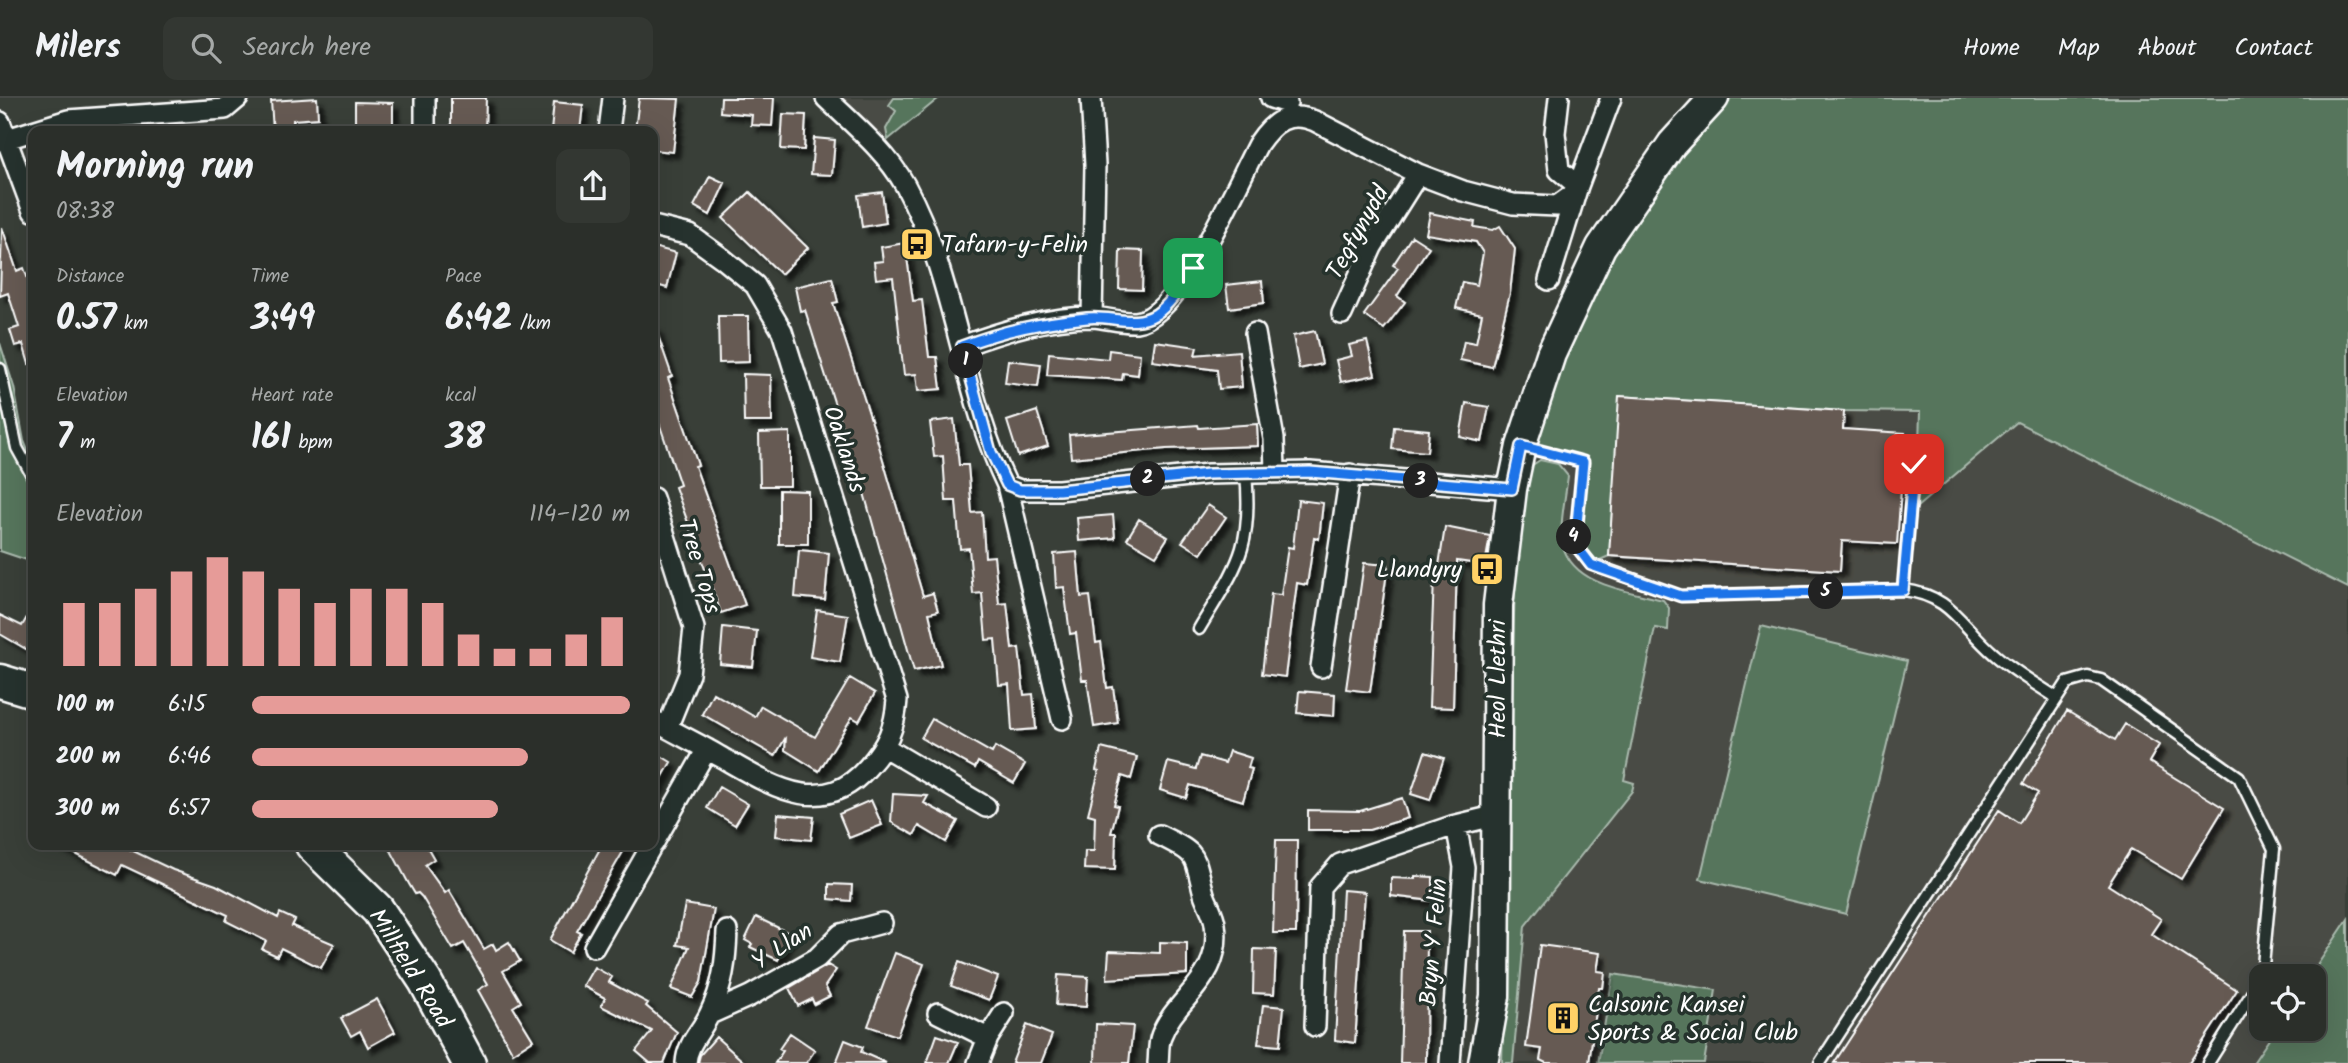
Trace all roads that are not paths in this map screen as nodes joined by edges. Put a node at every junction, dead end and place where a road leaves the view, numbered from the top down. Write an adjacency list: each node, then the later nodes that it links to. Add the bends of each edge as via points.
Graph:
1 (238, 98): 10 (street, via 225,109)
2 (425, 98): 11 (street)
3 (613, 98): 12 (street)
4 (826, 98): 23 (street, via 880,150 905,184 930,241)
5 (1090, 98): 21 (street, via 1095,165)
6 (1559, 98): 16 (street, via 1555,132 1559,170)
7 (1611, 98): 16 (street)
8 (1714, 98): 25 (main road, Heol Llethri, via 1672,144 1601,247 1551,354)
9 (1282, 104): 15 (street, Tegfynydd); 21 (street, Tegfynydd, via 1193,268 1169,302 1155,315 1136,322)
10 (33, 126)
11 (425, 126)
12 (610, 126)
13 (28, 127): 14 (street)
14 (4, 131): 17 (street)
15 (1418, 174): 16 (street, Tegfynydd, via 1513,204 1557,206); 20 (street, Tegfynydd, via 1372,247)
16 (1577, 189): 19 (street)
17 (28, 197)
18 (658, 227): 42 (street, Oaklands, via 690,235 755,285 782,331 897,700)
19 (1549, 280)
20 (1342, 314)
21 (1092, 317): 23 (street, Tegfynydd, via 1009,328)
22 (1255, 333): 28 (street, via 1274,439)
23 (962, 346): 31 (street, via 991,452)
24 (0, 369): 27 (lane, via 17,448)
25 (1521, 446): 32 (main road, Heol Llethri); 34 (lane, via 1583,462 1575,544 1591,565 1604,571 1681,596)
26 (1914, 464): 34 (lane)
27 (28, 469)
28 (1275, 472): 29 (street); 30 (street)
29 (1246, 473): 31 (street, via 1059,490 1020,490); 35 (lane, via 1248,530 1242,555)
30 (1350, 474): 32 (street); 36 (street)
31 (1007, 485): 40 (street)
32 (1512, 489): 45 (main road, Heol Llethri, via 1498,605)
33 (658, 514): 41 (street, Tree Tops, via 694,628 689,674)
34 (1903, 590): 39 (lane, via 1935,597 1997,657)
35 (1199, 629)
36 (1321, 667)
37 (0, 681): 38 (main road)
38 (28, 689)
39 (2057, 698): 54 (lane, via 2067,683 2088,677 2101,680 2239,777 2274,849); 67 (lane)
40 (1062, 719)
41 (660, 724): 43 (street, Oaklands)
42 (886, 748): 43 (street, Oaklands, via 853,784 815,795 781,790); 44 (street)
43 (707, 749): 47 (street)
44 (986, 807)
45 (1498, 815): 46 (street); 66 (main road, Heol Llethri, via 1495,996)
46 (1456, 825): 59 (street, via 1340,864 1320,887); 65 (street, Bryn Y Felin, via 1464,867)
47 (658, 835)
48 (1159, 835): 64 (street, via 1186,848 1198,860 1216,924 1213,952 1202,983 1160,1038)
49 (321, 850): 61 (main road, Millfield Road, via 378,910 425,981)
50 (649, 850): 53 (street)
51 (882, 923): 58 (street, Y Llan, via 841,934 817,958)
52 (727, 931): 58 (street, Y Llan, via 726,973)
53 (594, 947)
54 (2263, 964)
55 (2249, 998): 68 (lane)
56 (938, 1013): 60 (street)
57 (1004, 1013): 60 (street)
58 (710, 1014): 62 (street, Y Llan, via 687,1051)
59 (1315, 1026)
60 (988, 1038): 63 (street)
61 (469, 1063)
62 (686, 1063)
63 (978, 1063)
64 (1158, 1063)
65 (1450, 1063)
66 (1483, 1063)
67 (1820, 1063)
68 (2208, 1063)

